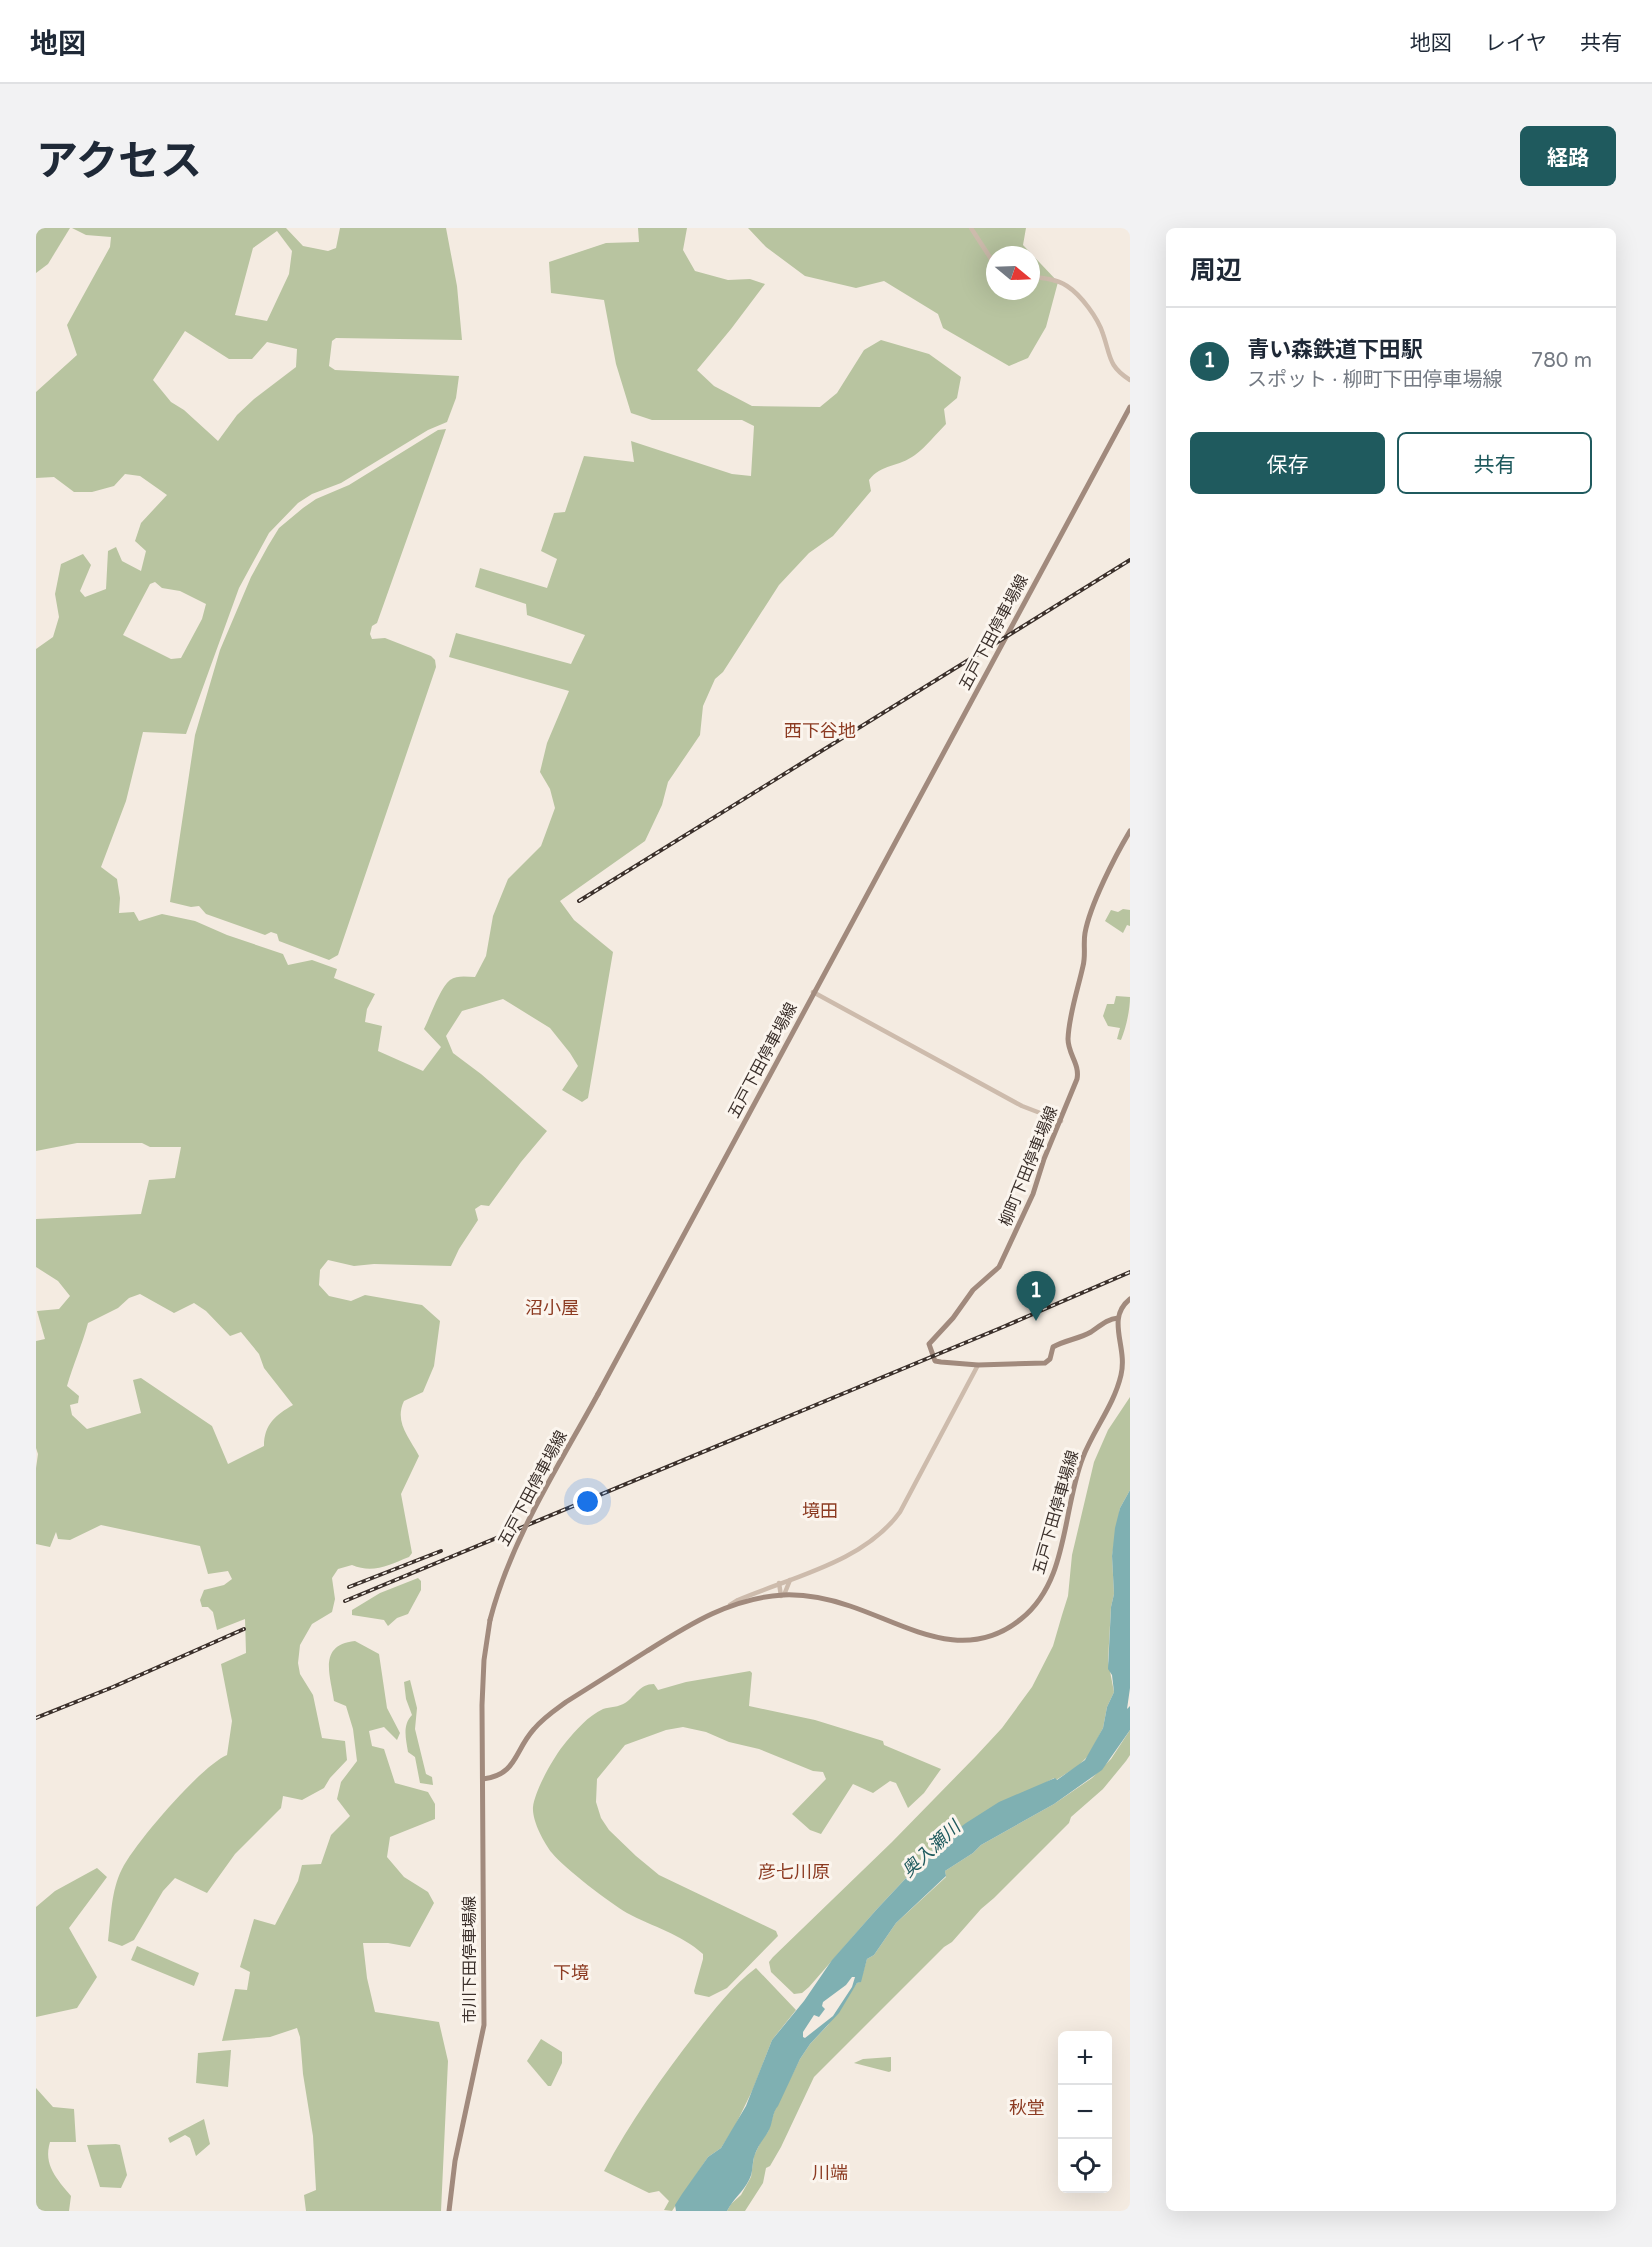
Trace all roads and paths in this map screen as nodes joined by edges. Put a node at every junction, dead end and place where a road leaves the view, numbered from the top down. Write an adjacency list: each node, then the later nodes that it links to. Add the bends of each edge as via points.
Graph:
1 (971, 228): 2 (street)
2 (986, 251)
3 (1040, 279): 4 (street, via 1059,282 1076,295 1103,332 1110,363)
4 (1130, 380)
5 (1130, 407): 7 (main road, 五戸下田停車場線)
6 (1130, 831): 8 (main road, 柳町下田停車場線, via 1116,854 1085,933 1084,962 1068,1039 1078,1073)
7 (813, 992): 8 (street, via 1022,1106); 16 (main road, 五戸下田停車場線, bridge, via 510,1556 490,1620 484,1660)
8 (1061, 1121): 11 (main road, 柳町下田停車場線, via 999,1267 974,1290 929,1344 936,1361)
9 (1130, 1299): 10 (main road)
10 (1118, 1318): 11 (main road, 柳町下田停車場線, via 1053,1347 1046,1363); 14 (main road, 五戸下田停車場線, via 1121,1377 1080,1465 1052,1577 1042,1597 1020,1620 982,1638 944,1639 912,1631 851,1606)
11 (978, 1365): 12 (street, via 900,1512 884,1533 855,1552)
12 (789, 1580): 13 (street); 14 (street)
13 (779, 1583): 14 (street); 15 (street)
14 (783, 1595): 15 (main road, 五戸下田停車場線)
15 (730, 1605): 16 (main road, 五戸下田停車場線, via 693,1622 558,1707 533,1729 510,1767 497,1777)
16 (483, 1779): 17 (main road, 市川下田停車場線, via 484,2025 455,2161)
17 (449, 2211)

